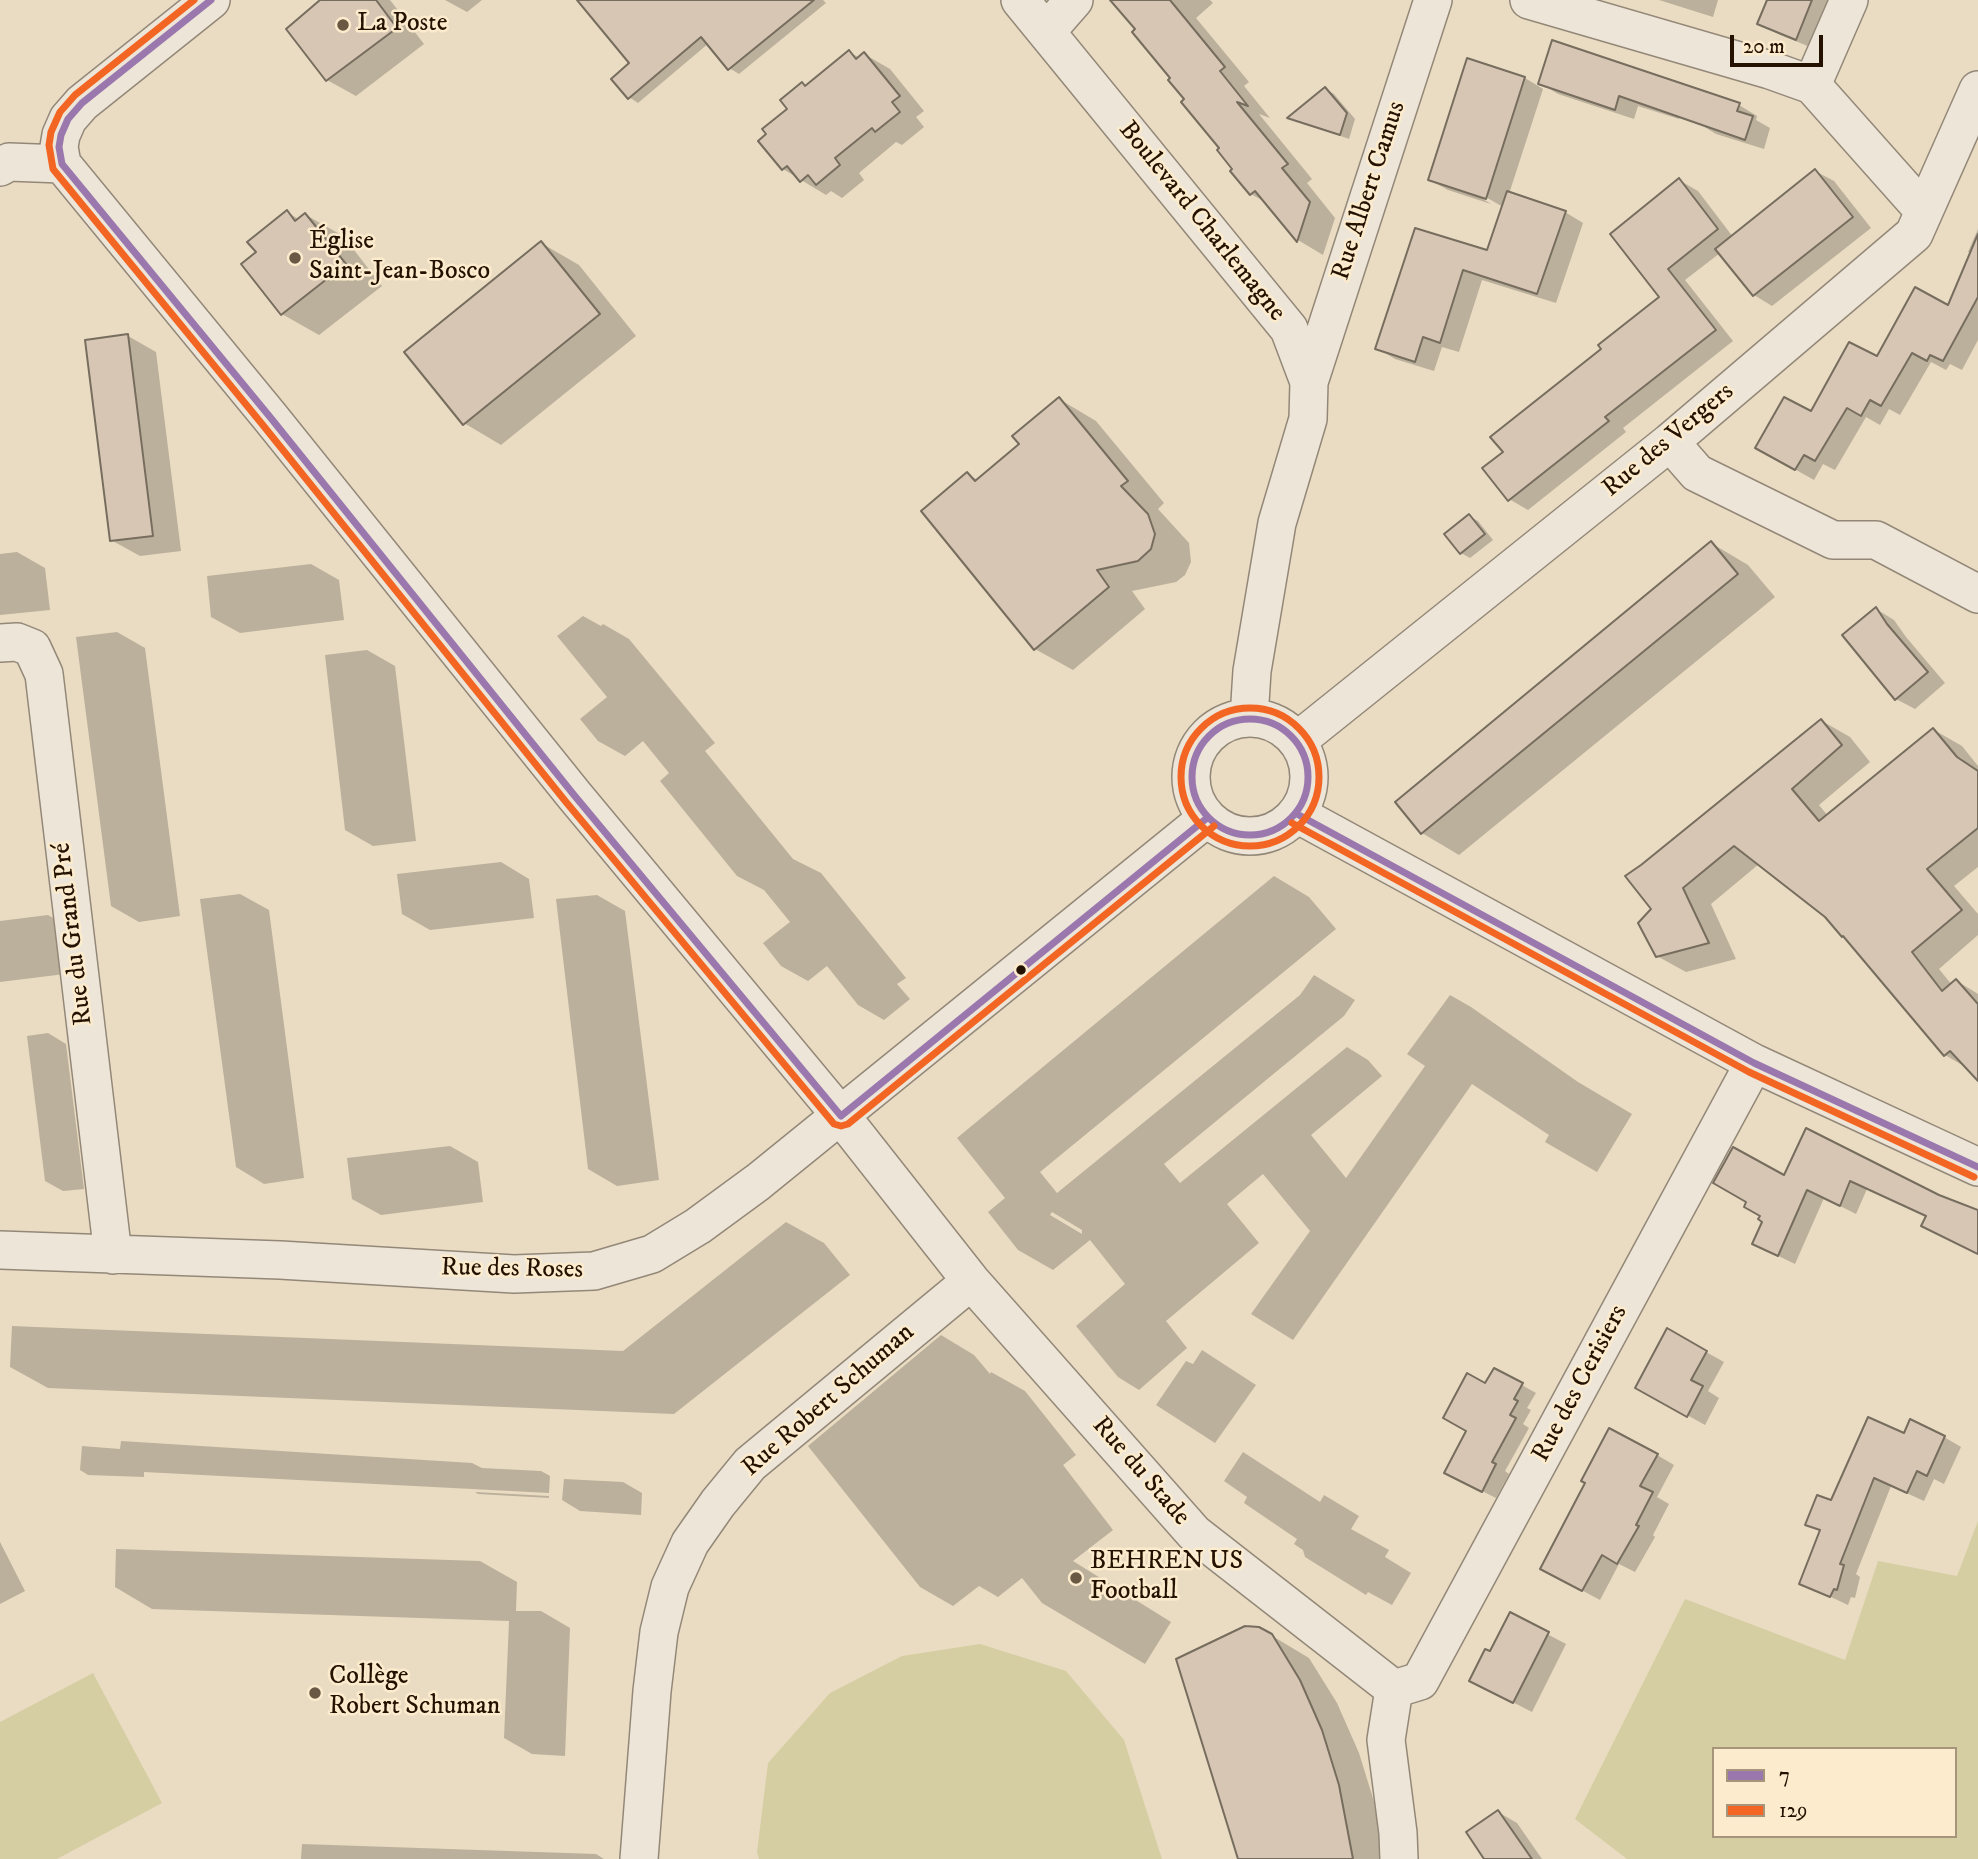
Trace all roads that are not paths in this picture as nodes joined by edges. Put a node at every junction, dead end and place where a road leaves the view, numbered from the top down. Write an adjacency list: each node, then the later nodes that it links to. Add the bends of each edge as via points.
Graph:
1 (211, 0): 10 (street, via 82,103 61,135)
2 (1020, 0): 7 (street, Boulevard Charlemagne)
3 (1074, 0): 7 (street)
4 (1433, 0): 13 (street, Rue Albert Camus)
5 (1529, 0): 8 (street)
6 (1849, 0): 8 (street)
7 (1046, 32): 13 (street, Boulevard Charlemagne, via 1289,329)
8 (1812, 85): 12 (street)
9 (1978, 90): 12 (street, Rue des Vergers)
10 (62, 164): 11 (street, via 9,163); 22 (street, Rue du Stade, via 574,795)
11 (0, 167)
12 (1924, 211): 14 (street, Rue des Vergers, via 1914,234)
13 (1308, 382): 17 (street, Boulevard Charlemagne, via 1308,419 1277,523 1252,671)
14 (1670, 442): 15 (street, via 1697,474 1833,540 1876,540); 18 (street, Rue des Vergers)
15 (1978, 594)
16 (0, 643): 25 (street, Rue du Grand Pré, via 17,642 32,648 44,674)
17 (1249, 718): 18 (street, via 1277,724); 20 (street, via 1223,725 1202,742 1193,761 1194,796)
18 (1297, 741): 19 (street, via 1310,772 1308,793)
19 (1297, 814): 20 (street, via 1280,829 1259,836 1230,833); 21 (street)
20 (1207, 818): 22 (street, Rue des Roses)
21 (1754, 1063): 23 (street); 27 (street, Rue des Cerisiers, via 1420,1681)
22 (841, 1115): 25 (street, Rue des Roses, via 698,1226 652,1254 594,1271 514,1274); 26 (street, Rue du Stade)
23 (1978, 1167)
24 (0, 1250): 25 (street, Rue des Roses)
25 (113, 1255)
26 (971, 1281): 27 (street, Rue du Stade, via 1194,1533); 28 (street, Rue Robert Schuman, via 750,1464 690,1542 670,1587 659,1632)
27 (1394, 1689): 29 (street, via 1386,1740)
28 (639, 1859)
29 (1399, 1859)

